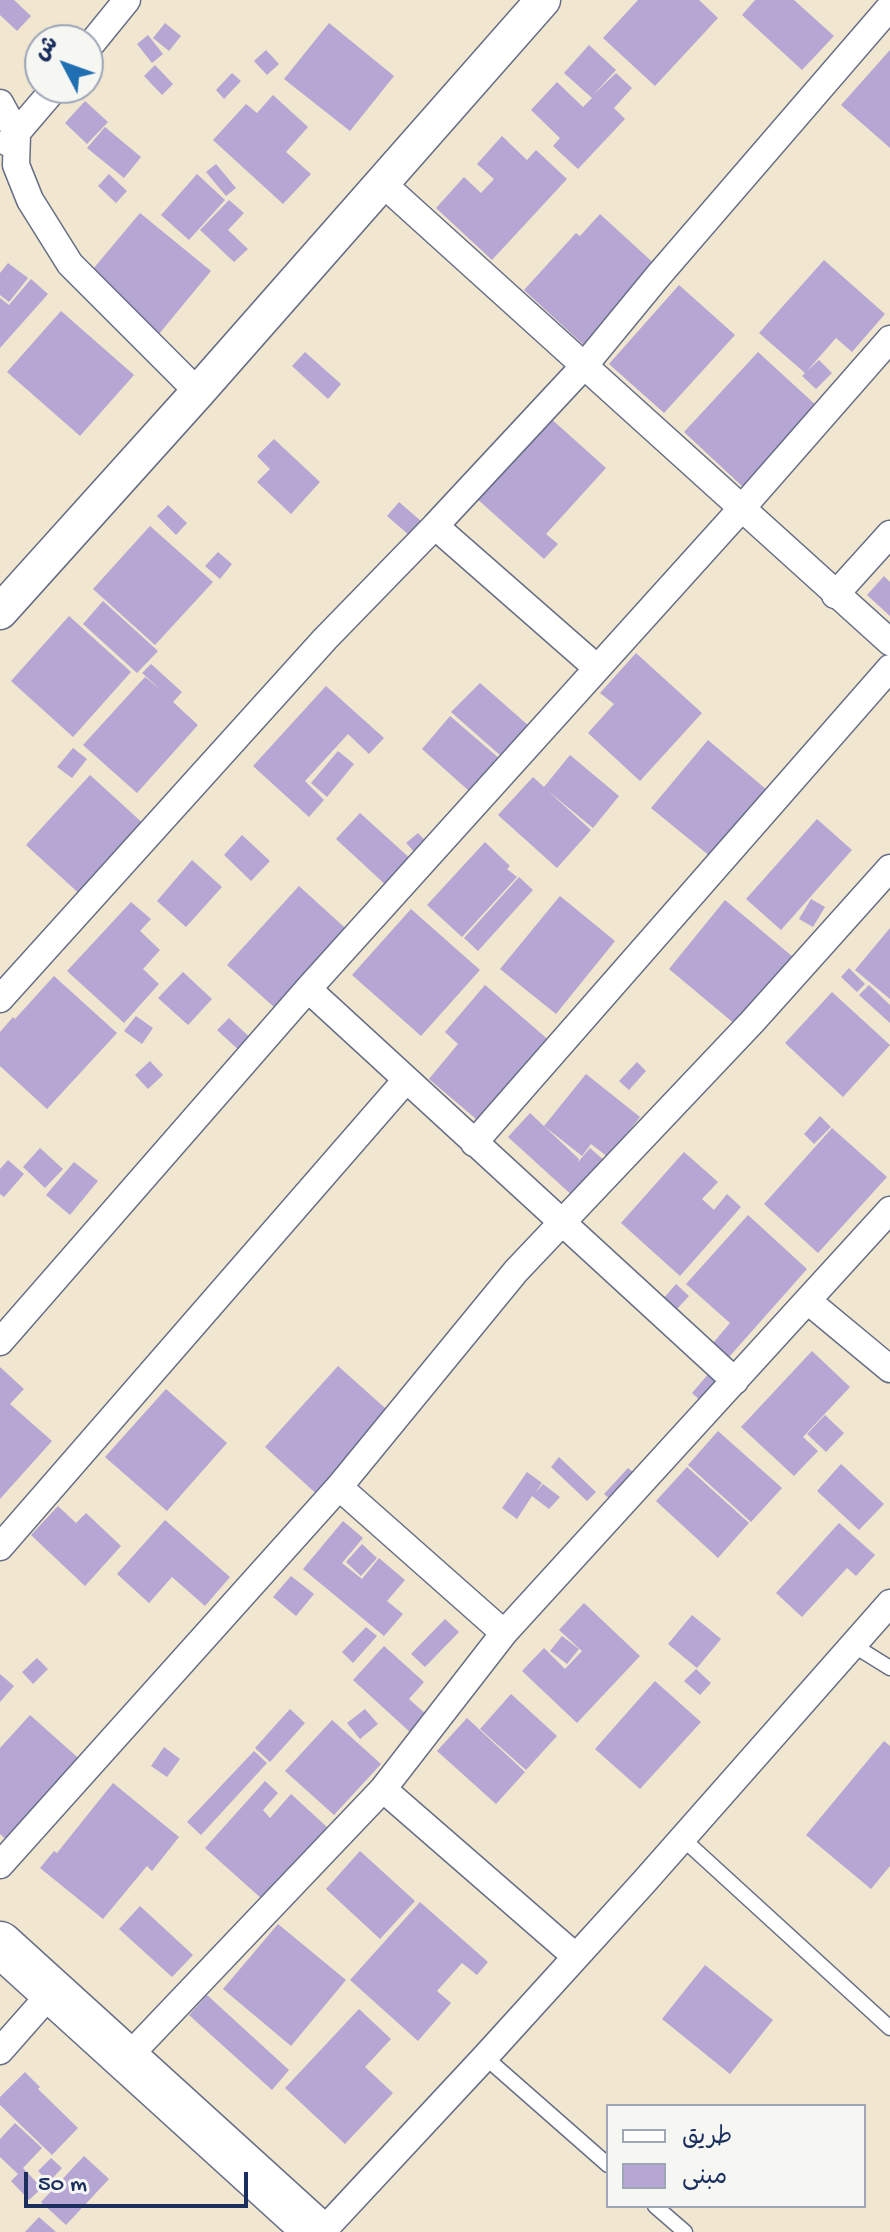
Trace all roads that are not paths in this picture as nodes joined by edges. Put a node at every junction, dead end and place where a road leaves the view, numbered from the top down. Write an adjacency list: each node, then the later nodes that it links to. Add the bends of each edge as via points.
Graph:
1 (127, 0): 4 (street)
2 (543, 0): 8 (street)
3 (890, 7): 10 (street)
4 (104, 28)
5 (0, 103): 7 (street)
6 (41, 104): 7 (street)
7 (8, 143): 11 (street, via 30,200 70,264)
8 (381, 182): 10 (street); 11 (street)
9 (890, 339): 12 (street)
10 (584, 366): 12 (street); 13 (street)
11 (198, 392): 16 (street)
12 (742, 508): 15 (street); 18 (street)
13 (435, 526): 18 (street); 22 (street, via 325,639)
14 (890, 534): 15 (street)
15 (835, 595): 17 (street)
16 (0, 612)
17 (890, 642)
18 (597, 668): 21 (street)
19 (890, 668): 24 (street)
20 (890, 868): 26 (street)
21 (308, 989): 23 (street); 28 (street)
22 (0, 999)
23 (406, 1080): 24 (street); 32 (street)
24 (474, 1143): 26 (street)
25 (890, 1210): 27 (street)
26 (562, 1223): 30 (street); 31 (street, via 516,1271)
27 (808, 1301): 29 (street); 30 (street)
28 (0, 1342)
29 (890, 1369)
30 (735, 1381): 34 (street)
31 (339, 1487): 34 (street); 39 (street)
32 (0, 1547)
33 (890, 1603): 35 (street)
34 (504, 1633): 37 (street)
35 (853, 1645): 36 (lane); 38 (street)
36 (890, 1668)
37 (383, 1789): 41 (street); 46 (street)
38 (682, 1838): 41 (street); 43 (lane)
39 (0, 1865)
40 (0, 1944): 42 (highway)
41 (575, 1956): 45 (street)
42 (52, 1992): 44 (street); 46 (highway)
43 (890, 2028)
44 (0, 2051)
45 (485, 2057): 47 (lane); 49 (street)
46 (126, 2059): 49 (highway)
47 (606, 2163)
48 (657, 2208): 50 (lane)
49 (320, 2232)
50 (685, 2232)

